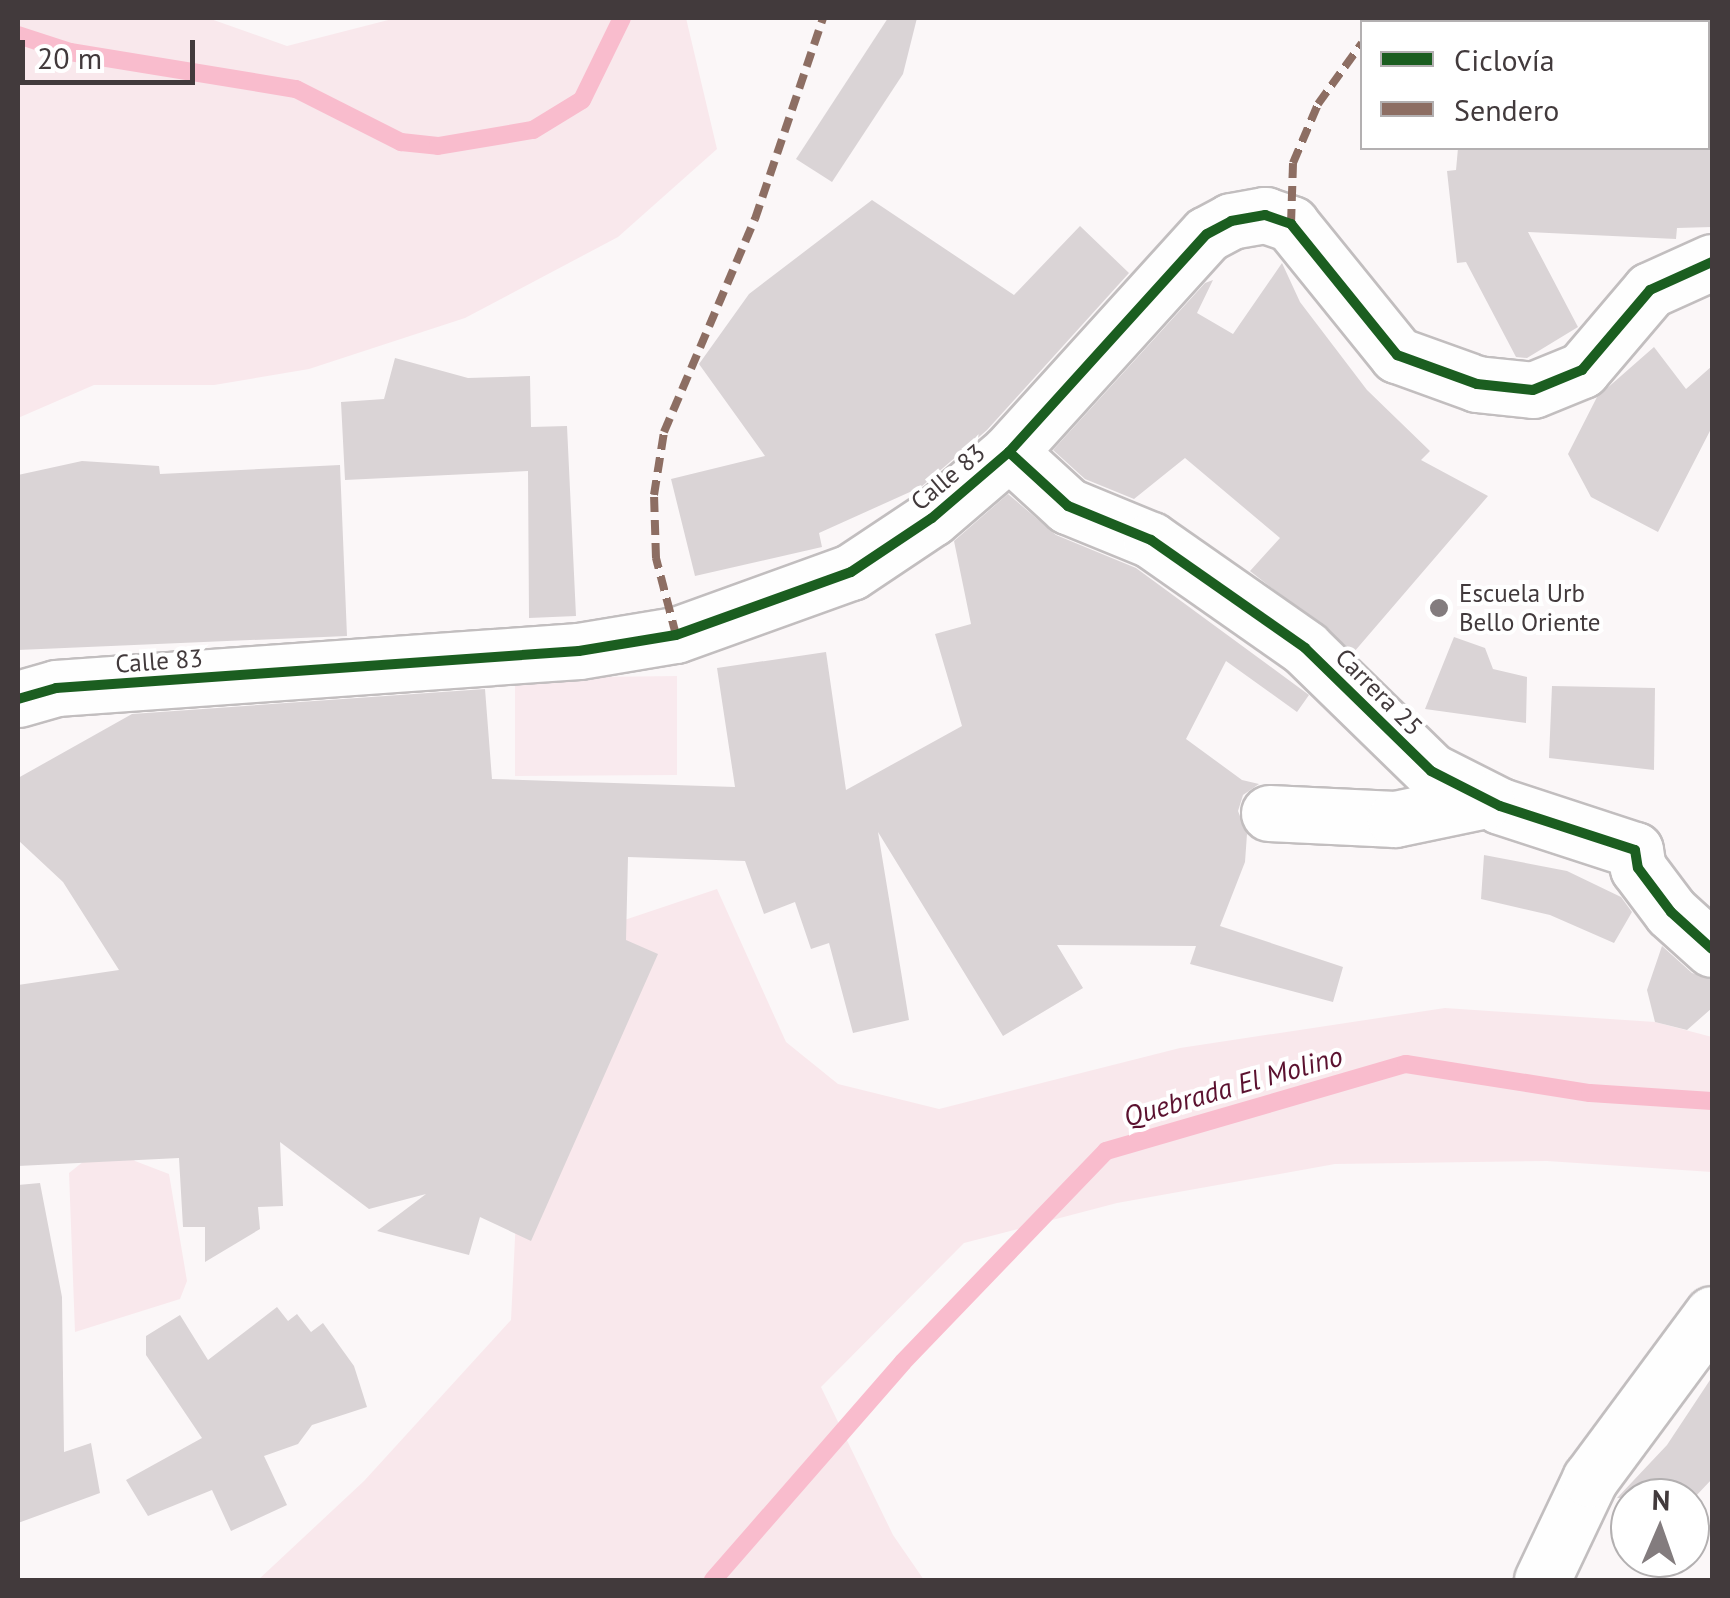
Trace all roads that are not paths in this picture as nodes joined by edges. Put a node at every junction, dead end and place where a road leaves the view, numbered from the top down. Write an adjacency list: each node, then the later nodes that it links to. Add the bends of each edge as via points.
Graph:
1 (1712, 262): 2 (street, Calle 83, via 1650,290 1582,370 1533,390 1477,384 1397,355 1291,224 1265,214 1231,221 1207,234)
2 (1009, 452): 3 (street, Calle 83, via 932,518 850,572 676,635 504,659 56,688); 4 (street, Carrera 25, via 1068,506 1151,540 1305,648 1430,771)
3 (18, 698)
4 (1486, 800): 5 (street, via 1395,819); 6 (street, Carrera 25, via 1635,850 1638,868 1671,912)
5 (1269, 813)
6 (1712, 949)
7 (1712, 1314): 8 (street, via 1590,1479)
8 (1542, 1580)

